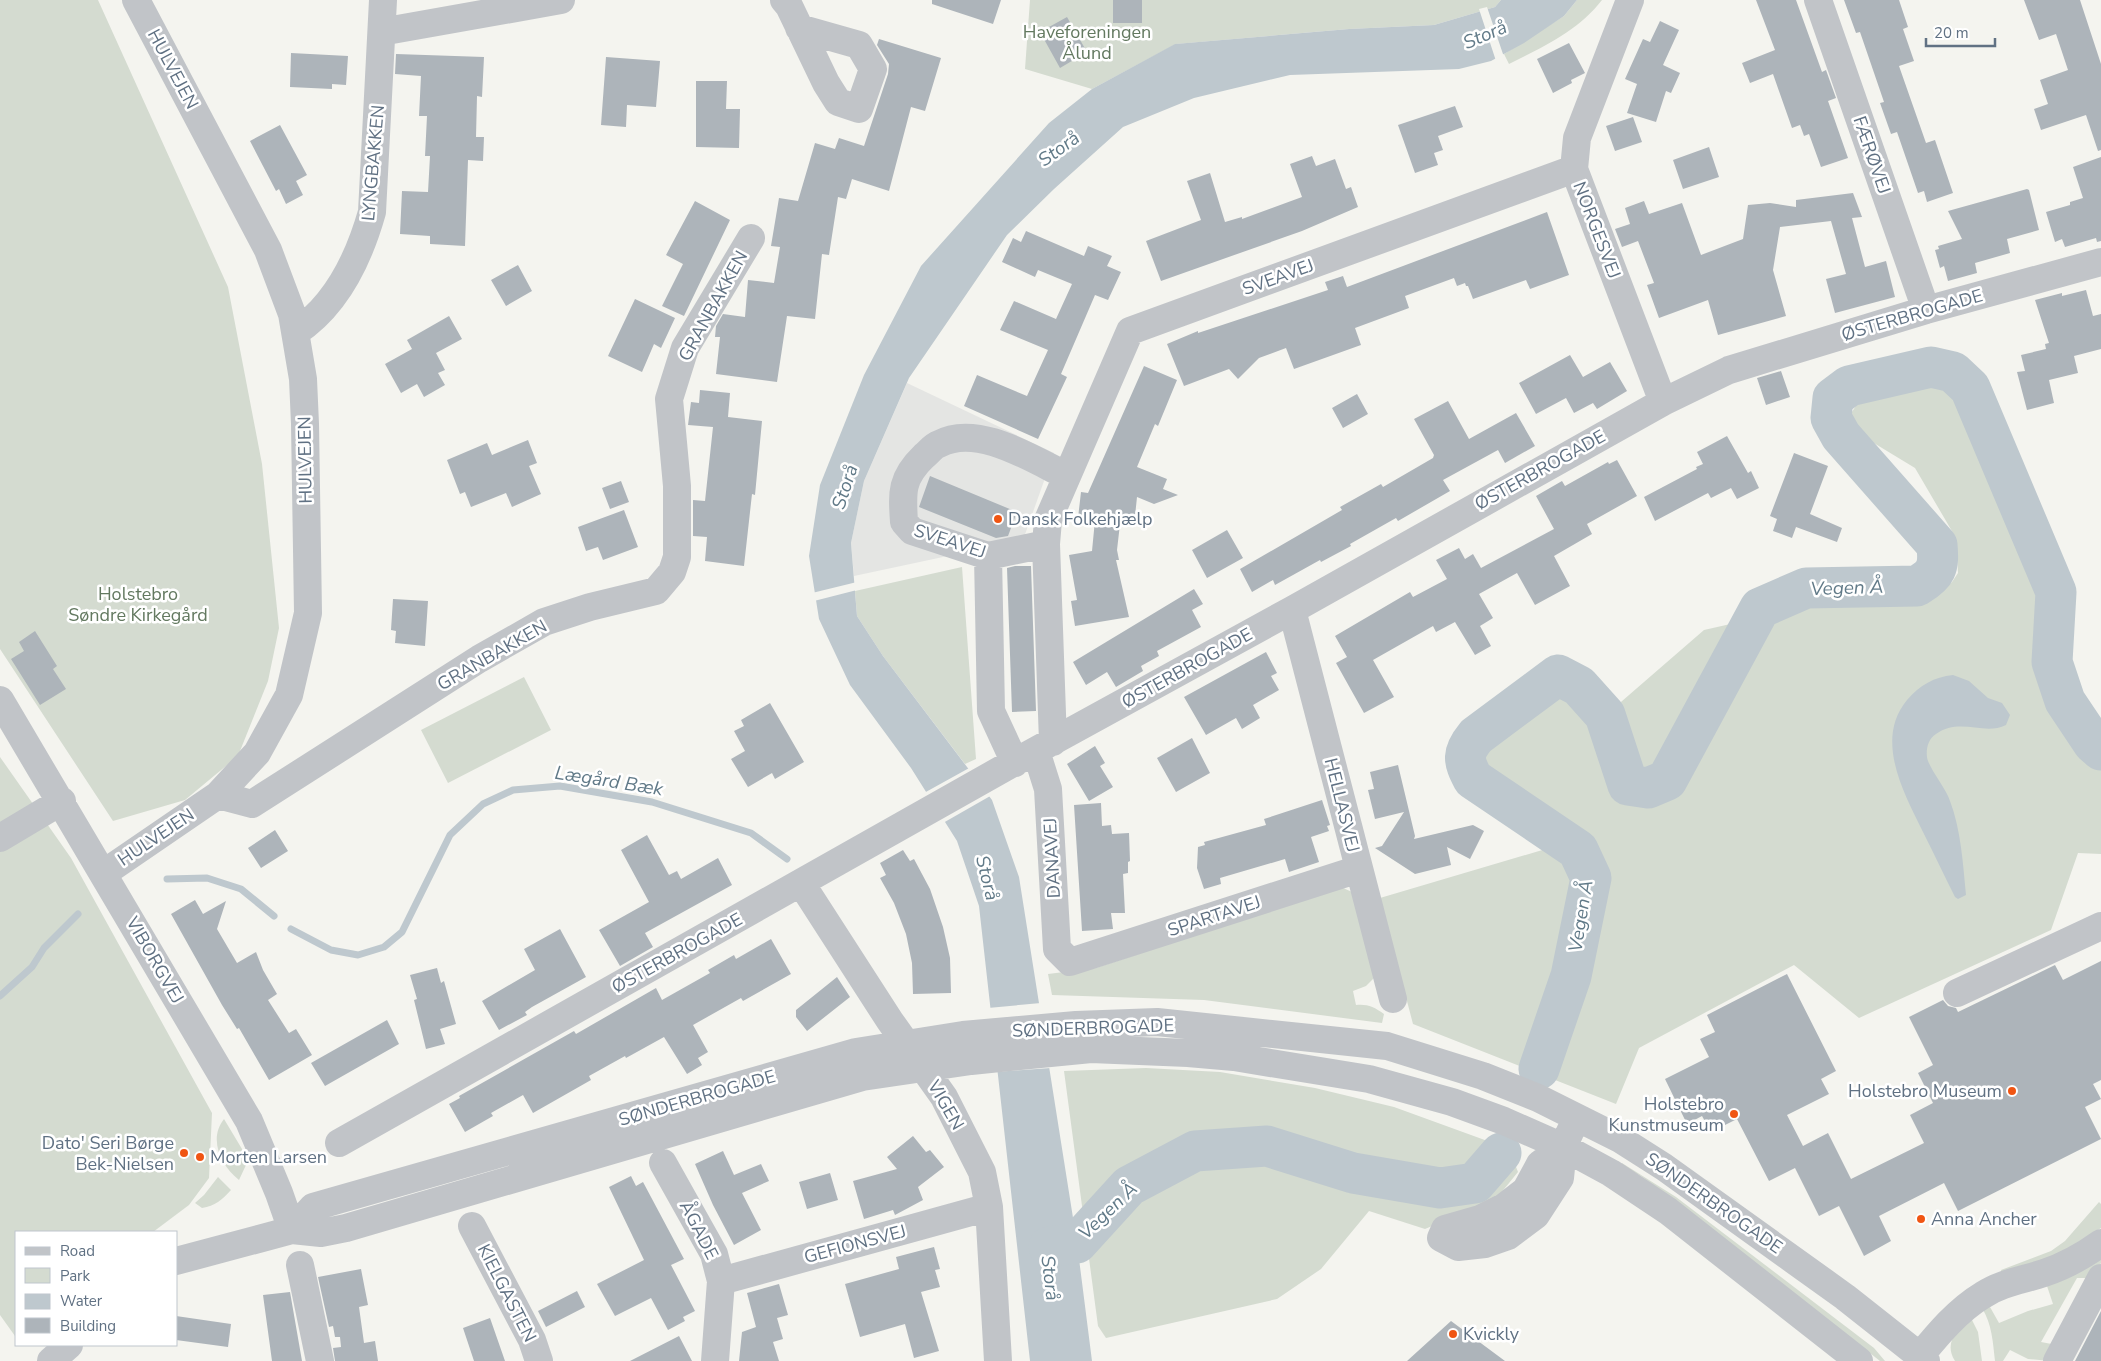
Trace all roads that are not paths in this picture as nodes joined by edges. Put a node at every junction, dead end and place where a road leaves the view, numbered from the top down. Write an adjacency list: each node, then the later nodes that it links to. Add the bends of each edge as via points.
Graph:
1 (136, 0): 13 (street, HULVEJEN, via 268,250)
2 (383, 0): 8 (street, LYNGBAKKEN)
3 (561, 0): 8 (street, via 392,30)
4 (784, 0): 7 (street)
5 (1630, 0): 9 (street, NORGESVEJ, via 1577,138)
6 (1818, 0): 12 (street, FÆRØVEJ)
7 (800, 28)
8 (382, 29): 13 (street, LYNGBAKKEN, via 372,212 349,272 326,306)
9 (1574, 169): 14 (street, NORGESVEJ); 15 (street, SVEAVEJ, via 1130,331)
10 (751, 238): 21 (street, GRANBAKKEN, via 685,348 669,399 677,486 677,557 672,572 656,591 544,622 252,804)
11 (2101, 262): 12 (street, ØSTERBROGADE)
12 (1926, 310): 14 (street, ØSTERBROGADE, via 1729,370)
13 (296, 332): 21 (street, HULVEJEN, via 305,424 308,613 289,695 257,753)
14 (1663, 402): 18 (street, ØSTERBROGADE)
15 (1067, 476): 16 (street, SVEAVEJ, via 1048,520); 17 (street, SVEAVEJ, via 996,442 978,438 959,437 937,444 920,461 902,491 907,527)
16 (1046, 544): 17 (street, SVEAVEJ); 20 (street, SVEAVEJ)
17 (988, 556): 20 (street, via 991,711)
18 (1292, 610): 20 (street, ØSTERBROGADE); 24 (street, HELLASVEJ)
19 (0, 700): 22 (street, VIBORGVEJ)
20 (1025, 757): 26 (street, ØSTERBROGADE); 28 (street, DANAVEJ, via 1048,789 1057,949)
21 (218, 795): 25 (street, HULVEJEN)
22 (62, 801): 23 (street); 25 (street, VIBORGVEJ)
23 (0, 838)
24 (1359, 869): 28 (street, SPARTAVEJ); 30 (street, HELLASVEJ)
25 (104, 873): 40 (street, VIBORGVEJ, via 249,1121)
26 (801, 883): 32 (street, VIGEN); 35 (street, ØSTERBROGADE)
27 (2101, 926): 29 (street)
28 (1070, 962)
29 (1957, 993)
30 (1393, 999)
31 (1078, 1038): 32 (street, SØNDERBROGADE, via 963,1035); 33 (street, SØNDERBROGADE, via 971,1061); 34 (street, SØNDERBROGADE, via 1157,1022 1387,1046 1483,1076); 36 (street, SØNDERBROGADE, via 1139,1050 1234,1057 1369,1079 1504,1120)
32 (906, 1044): 33 (street, VIGEN); 40 (street, SØNDERBROGADE, via 856,1052 313,1207)
33 (923, 1067): 38 (street, VIGEN, via 944,1097 982,1172); 40 (street, SØNDERBROGADE, via 862,1077 355,1226 322,1233)
34 (1577, 1117): 36 (street); 47 (street, SØNDERBROGADE, via 1656,1162 1756,1232 1837,1309)
35 (339, 1143)
36 (1563, 1147): 53 (street, SØNDERBROGADE, via 1603,1168 1668,1211)
37 (663, 1162): 45 (street, ÅGADE, via 714,1254)
38 (989, 1208): 45 (street, GEFIONSVEJ); 52 (street, VIGEN)
39 (472, 1226): 50 (street, KIELGASTEN, via 532,1340)
40 (292, 1230): 42 (street)
41 (2101, 1243): 47 (street, via 2065,1264 1983,1294 1962,1310)
42 (178, 1260)
43 (300, 1266): 49 (street)
44 (2101, 1278): 54 (street)
45 (721, 1281): 51 (street, ÅGADE)
46 (68, 1346): 48 (street)
47 (1915, 1360)
48 (51, 1361)
49 (320, 1361)
50 (539, 1361)
51 (715, 1361)
52 (998, 1361)
53 (1859, 1361)
54 (2057, 1361)

